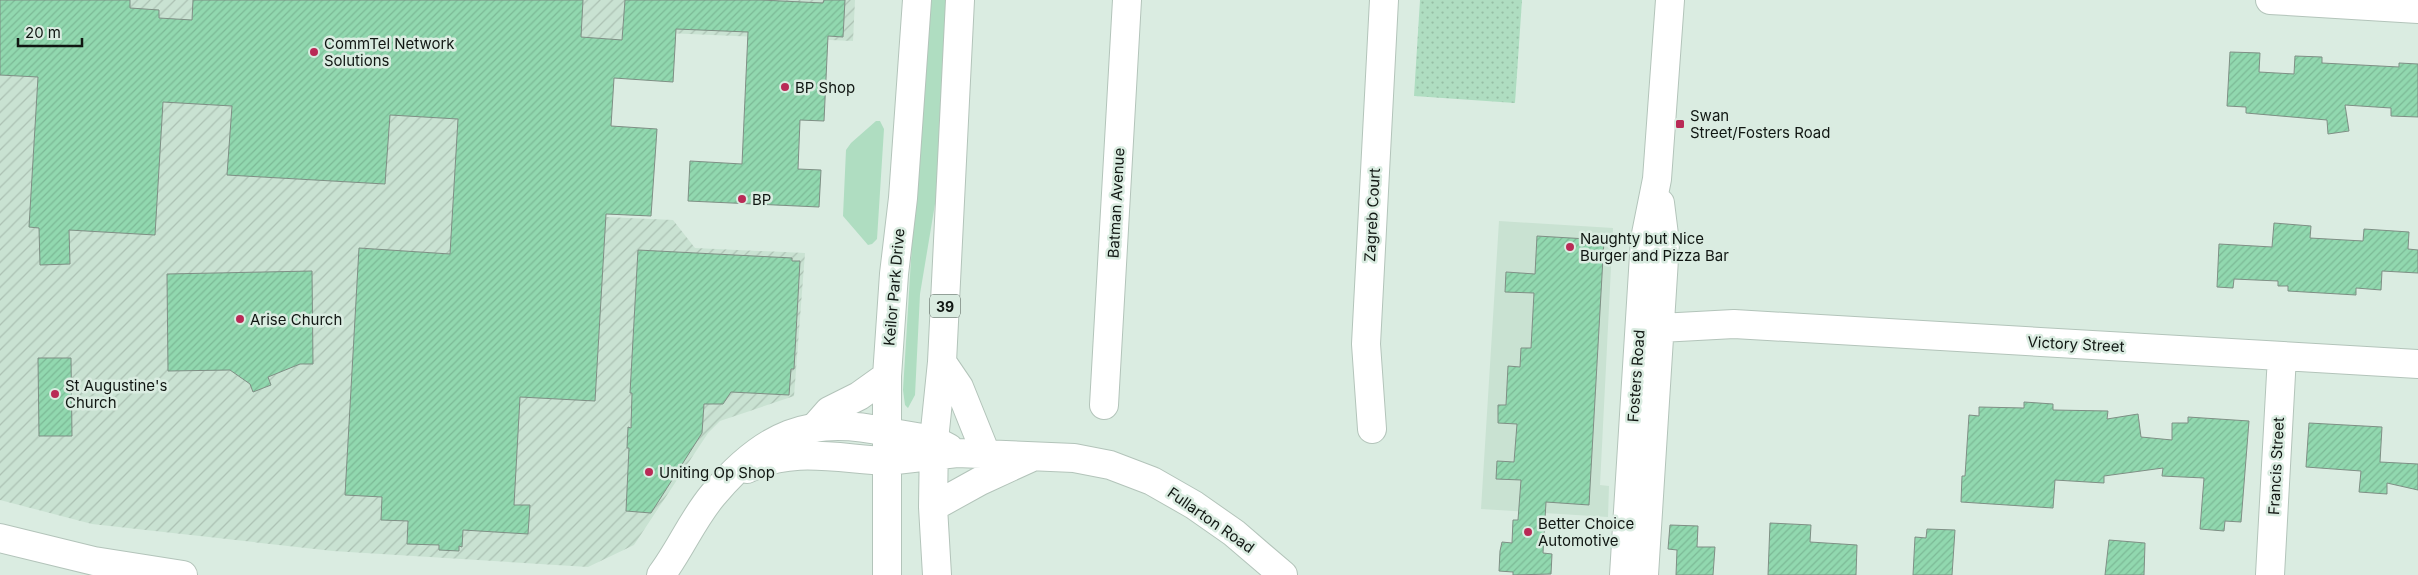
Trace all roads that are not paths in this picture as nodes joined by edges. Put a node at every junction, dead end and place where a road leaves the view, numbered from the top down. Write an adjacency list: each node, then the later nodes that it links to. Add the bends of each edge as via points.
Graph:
1 (917, 0): 12 (street, Keilor Park Drive)
2 (960, 0): 10 (street, 39)
3 (1127, 0): 13 (street, Batman Avenue)
4 (1384, 0): 15 (street, Zagreb Court, via 1366,344)
5 (1670, 0): 8 (street, Fosters Road, via 1658,179 1644,239)
6 (2270, 0): 7 (street)
7 (2418, 9)
8 (1654, 320): 9 (street, Victory Street); 29 (street, Fosters Road); 30 (street, Fosters Road)
9 (2282, 356): 11 (street, Victory Street); 31 (street, Francis Street)
10 (942, 362): 17 (street, 39); 18 (street, via 959,387)
11 (2418, 364)
12 (887, 376): 14 (street, via 859,396 829,411); 16 (street, Keilor Park Drive)
13 (1104, 405)
14 (814, 428): 16 (street, Fullarton Road, via 850,426); 21 (street, Fullarton Road, via 766,444)
15 (1372, 429)
16 (887, 432): 17 (street, Fullarton Road); 20 (street, Keilor Park Drive)
17 (942, 450): 18 (street, Fullarton Road); 20 (street, Fullarton Road); 22 (street, 39)
18 (986, 454): 19 (street, Fullarton Road)
19 (1037, 455): 22 (street); 28 (street, Fullarton Road, via 1110,465 1169,490 1234,533)
20 (887, 461): 21 (street, Fullarton Road, via 800,455 776,458); 26 (street, Keilor Park Drive)
21 (730, 478): 25 (street, Fullarton Road, via 713,495)
22 (933, 506): 27 (street, 39)
23 (0, 538): 24 (street, via 94,561)
24 (183, 575)
25 (661, 575)
26 (887, 575)
27 (937, 575)
28 (1283, 575)
29 (1624, 575)
30 (1644, 575)
31 (2270, 575)

